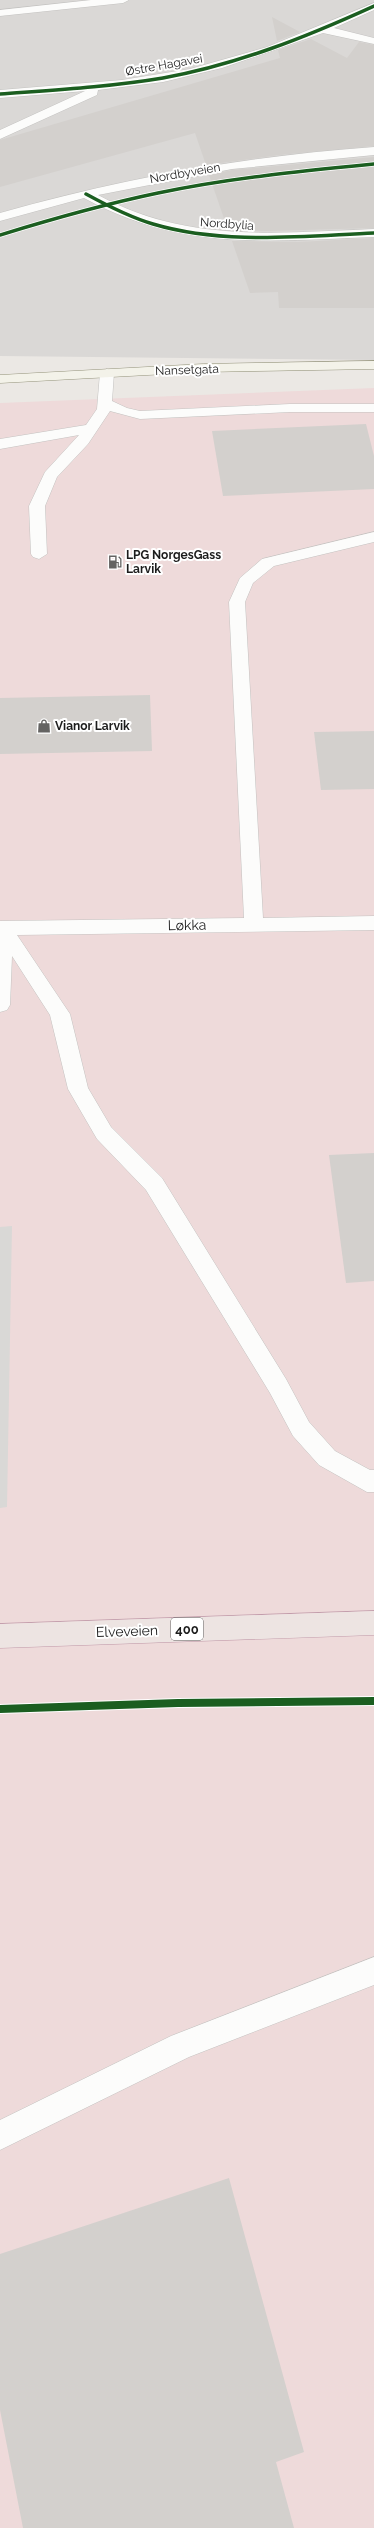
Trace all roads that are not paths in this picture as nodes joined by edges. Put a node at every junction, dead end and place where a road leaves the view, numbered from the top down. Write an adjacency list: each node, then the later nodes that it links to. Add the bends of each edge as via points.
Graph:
1 (123, 0): 3 (street)
2 (374, 6): 4 (street, Østre Hagavei)
3 (0, 13)
4 (325, 30): 5 (street); 6 (street, Østre Hagavei, via 212,67 163,78)
5 (374, 41)
6 (106, 85): 7 (street, Østre Hagavei); 8 (street)
7 (0, 94)
8 (0, 135)
9 (374, 151): 10 (street, Nordbyveien, via 282,158 214,168 153,178)
10 (86, 194): 11 (street, Nordbyveien); 12 (street, Nordbylia, via 131,219 208,235 255,237)
11 (0, 217)
12 (374, 233)
13 (374, 365): 14 (main road, Nansetgata, via 203,368)
14 (107, 373): 15 (main road, Nansetgata); 16 (street)
15 (0, 379)
16 (104, 402): 17 (street, via 123,412 140,415 232,409); 18 (street, via 104,409)
17 (374, 408)
18 (91, 429): 19 (street); 21 (street, via 83,441 50,475 37,506)
19 (0, 444)
20 (374, 537): 23 (street, via 268,562 246,580 237,602)
21 (39, 554)
22 (374, 922): 23 (street, Løkka)
23 (254, 924): 24 (street, Løkka)
24 (2, 928): 25 (street); 26 (street, via 60,1014 78,1089 96,1120 104,1133 154,1184 301,1428 327,1458 367,1481)
25 (0, 1005)
26 (374, 1481)
27 (374, 1623): 28 (highway, Elveveien / 400)
28 (0, 1636)
29 (374, 1971): 30 (street, via 181,2046)
30 (0, 2135)

